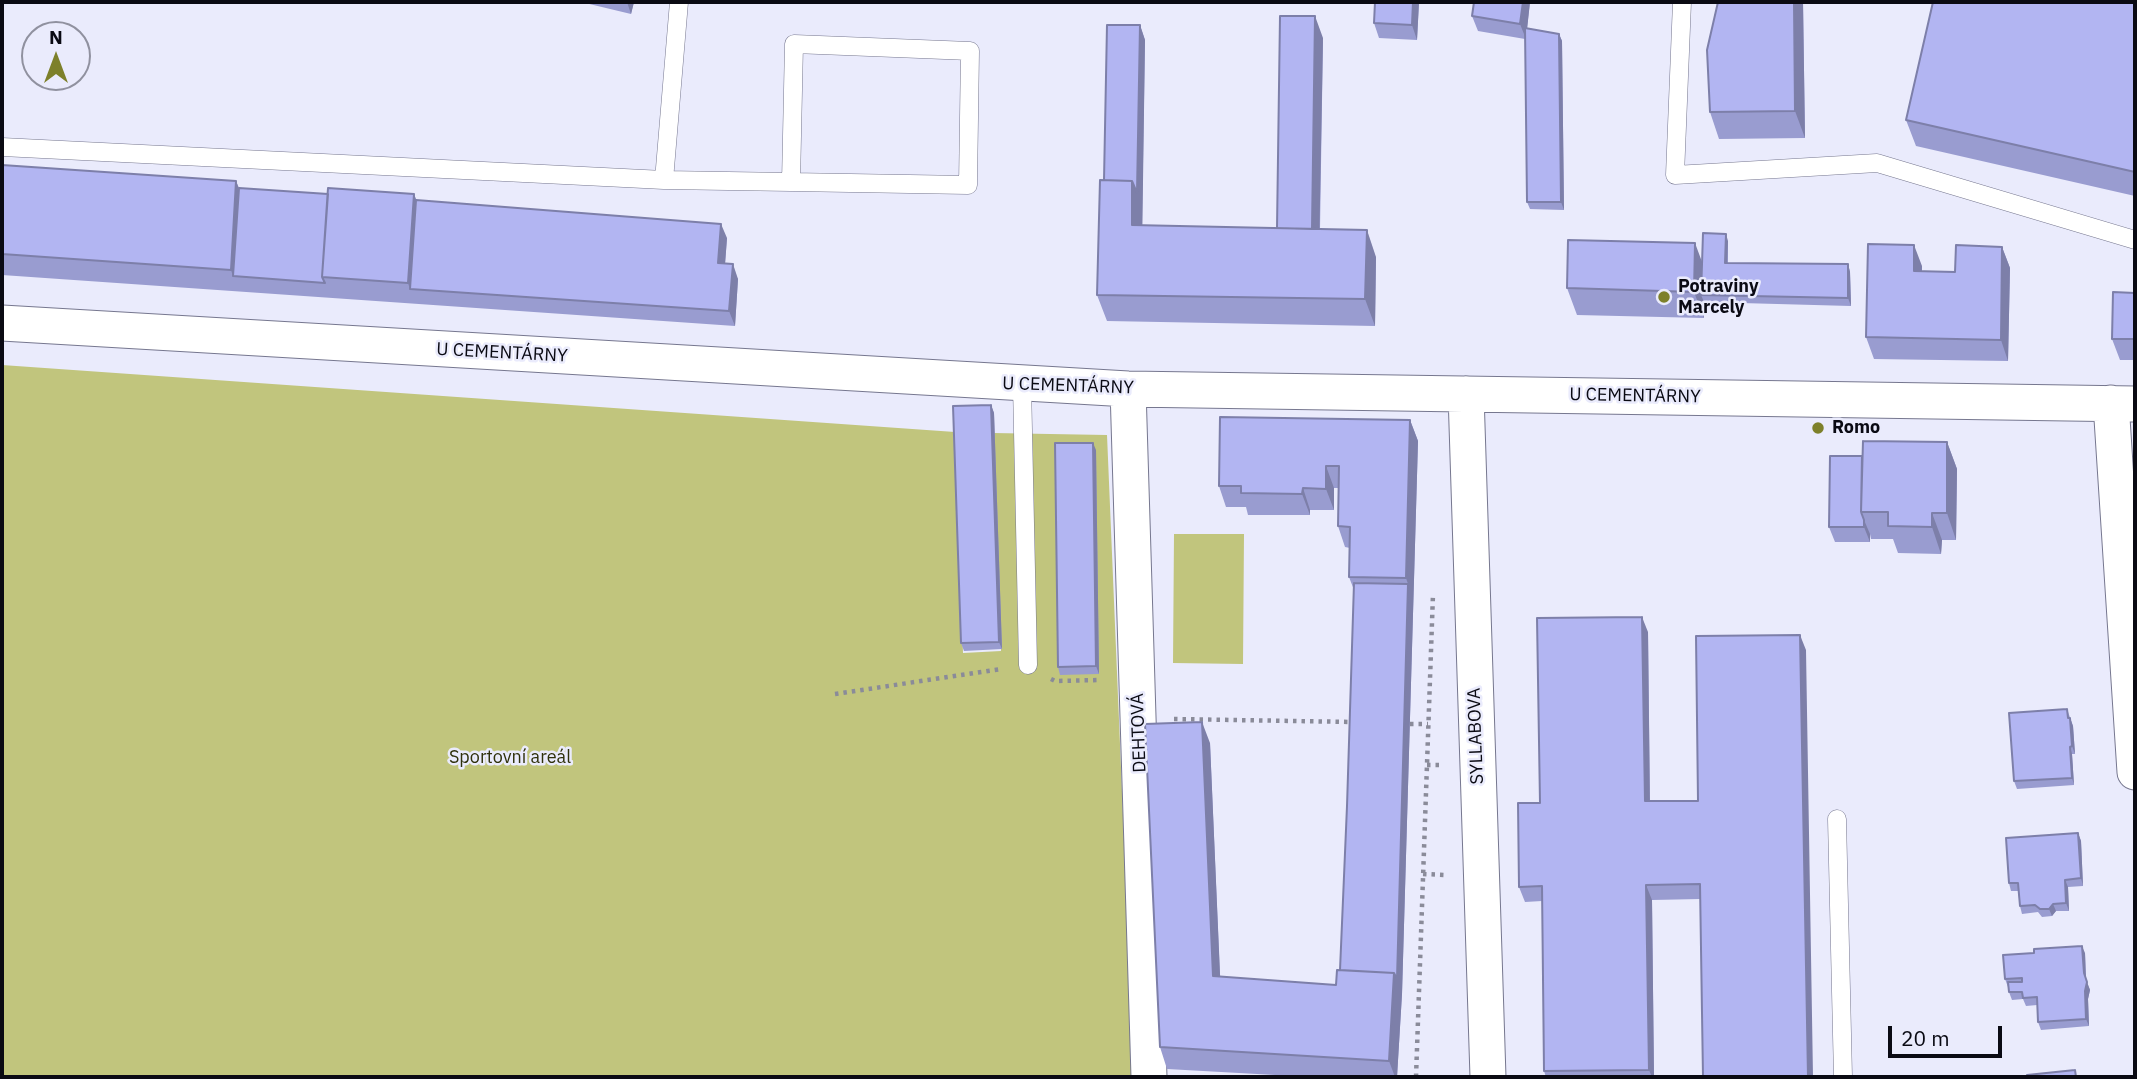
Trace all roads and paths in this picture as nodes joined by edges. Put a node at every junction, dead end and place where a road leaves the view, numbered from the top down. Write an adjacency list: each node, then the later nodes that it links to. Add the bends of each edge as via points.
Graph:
1 (679, 2): 4 (lane)
2 (1682, 2): 6 (lane, via 1675,175 1877,163)
3 (2, 147): 4 (lane)
4 (664, 180): 5 (lane)
5 (791, 182): 5 (lane, via 968,185 970,51 794,44)
6 (2135, 240)
7 (2, 323): 8 (street, U CEMENTÁRNY)
8 (1022, 384): 9 (street, U CEMENTÁRNY); 13 (lane)
9 (1128, 389): 10 (street, U CEMENTÁRNY); 14 (street, DEHTOVÁ)
10 (1466, 394): 11 (street, U CEMENTÁRNY); 24 (street, SYLLABOVA)
11 (2123, 403): 20 (street)
12 (1433, 583): 19 (path)
13 (1028, 665): 14 (path, via 1055,681); 15 (path)
14 (1137, 680): 16 (street, DEHTOVÁ)
15 (835, 694)
16 (1138, 719): 17 (path); 22 (street, DEHTOVÁ)
17 (1356, 722)
18 (1410, 724): 19 (path)
19 (1428, 724): 23 (path)
20 (2135, 772)
21 (1838, 819): 25 (lane)
22 (1149, 1077)
23 (1416, 1077)
24 (1488, 1077)
25 (1843, 1077)

